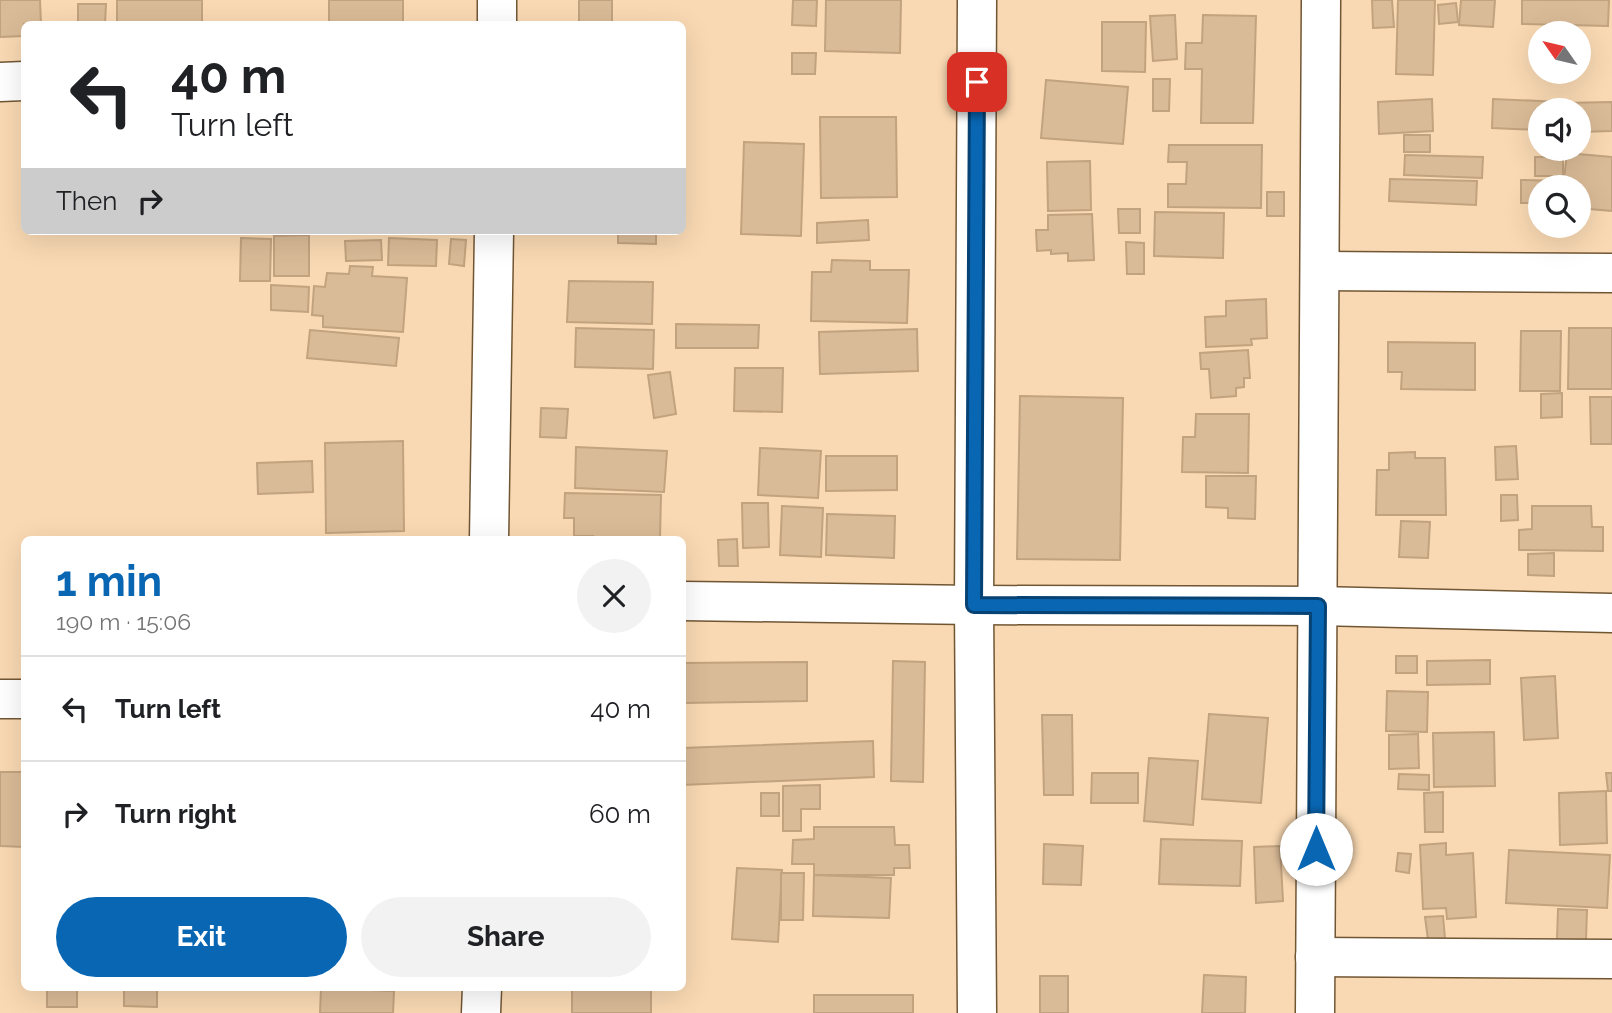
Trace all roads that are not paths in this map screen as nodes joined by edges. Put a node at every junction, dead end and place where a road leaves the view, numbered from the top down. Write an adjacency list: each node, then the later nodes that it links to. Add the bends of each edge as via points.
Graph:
1 (497, 0): 4 (street)
2 (977, 0): 12 (street)
3 (1321, 0): 8 (street)
4 (497, 21)
5 (21, 81): 6 (street)
6 (0, 82)
7 (494, 235): 10 (street)
8 (1320, 271): 9 (street); 13 (street)
9 (1612, 273)
10 (489, 536)
11 (686, 601): 12 (street)
12 (974, 605): 13 (street); 21 (street)
13 (1318, 606): 14 (street); 17 (street)
14 (1612, 612)
15 (0, 699): 16 (street)
16 (21, 699)
17 (1315, 957): 18 (street); 22 (street)
18 (1612, 959)
19 (482, 991): 20 (street)
20 (481, 1013)
21 (977, 1013)
22 (1315, 1013)

